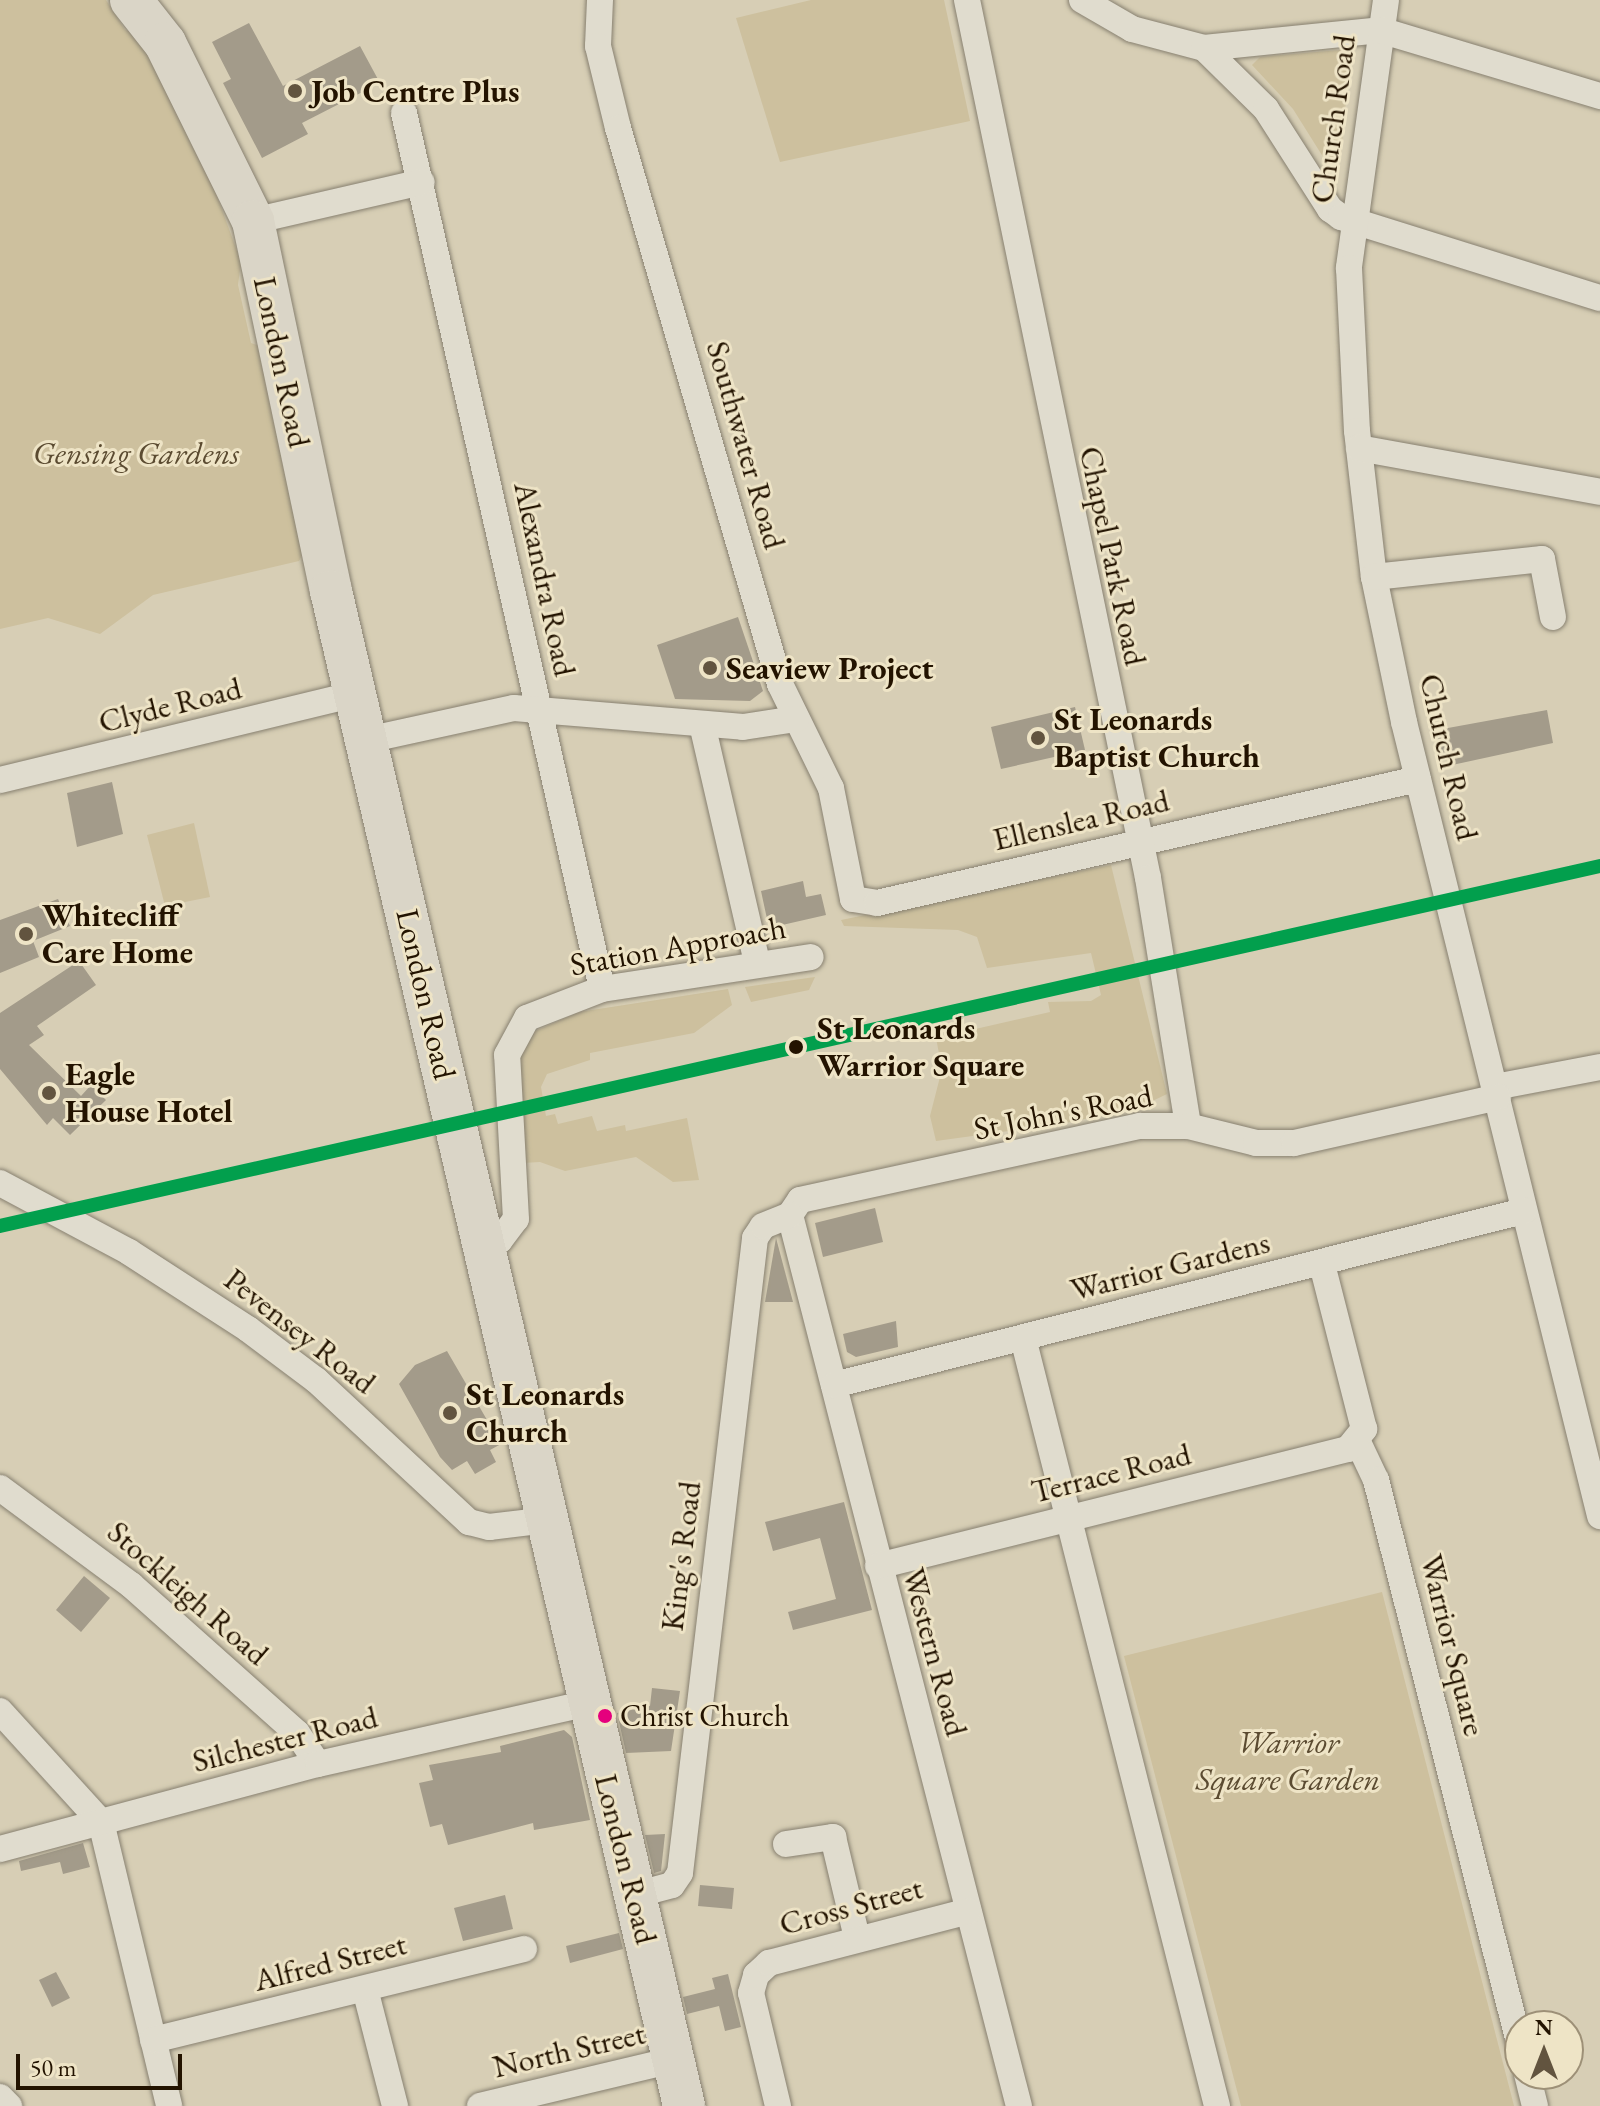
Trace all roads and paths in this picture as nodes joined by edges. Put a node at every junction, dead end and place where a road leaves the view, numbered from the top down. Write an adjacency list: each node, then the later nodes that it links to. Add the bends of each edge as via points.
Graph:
1 (131, 0): 11 (main road, London Road, via 165,43)
2 (600, 0): 20 (street, Southwater Road, via 602,68 780,684)
3 (967, 0): 25 (street, Chapel Park Road)
4 (1082, 0): 7 (street, via 1132,29)
5 (1386, 0): 6 (street, Church Road)
6 (1380, 30): 7 (street); 8 (street); 12 (street, Church Road)
7 (1204, 48): 12 (street, via 1266,109 1330,209)
8 (1600, 96)
9 (404, 113): 10 (street, Alexandra Road)
10 (422, 182): 11 (street); 19 (street, Alexandra Road)
11 (253, 221): 18 (main road, London Road)
12 (1353, 222): 13 (street, via 1458,249); 14 (street, Church Road, via 1349,322)
13 (1600, 298)
14 (1359, 448): 15 (street); 16 (street, Church Road)
15 (1600, 492)
16 (1374, 577): 17 (street, via 1542,559); 23 (street, Church Road)
17 (1553, 617)
18 (356, 694): 22 (main road, London Road); 24 (street, Clyde Road)
19 (537, 707): 21 (street); 22 (street); 29 (street, Alexandra Road)
20 (796, 719): 21 (street, via 743,727); 26 (street, Southwater Road, via 831,788)
21 (702, 724): 28 (street)
22 (367, 740): 36 (main road, London Road)
23 (1418, 779): 25 (street, Ellenslea Road); 31 (street, Church Road)
24 (0, 780)
25 (1140, 841): 26 (street, Ellenslea Road, via 877,903); 32 (street, Chapel Park Road)
26 (853, 899)
27 (811, 957): 28 (street, Station Approach)
28 (757, 962): 29 (street, Station Approach)
29 (602, 989): 36 (street, Station Approach, via 549,1005 514,1033 506,1085 516,1219 500,1240)
30 (1600, 1067): 31 (street, St John's Road)
31 (1496, 1092): 32 (street, St John's Road, via 1294,1143 1256,1143); 34 (street, Church Road)
32 (1188, 1126): 35 (street, St John's Road, via 1140,1126 800,1200)
33 (0, 1183): 45 (street, Pevensey Road, via 129,1252 248,1329 316,1380 469,1522 489,1527)
34 (1523, 1211): 37 (street, Warrior Gardens); 40 (street, Church Road)
35 (790, 1215): 39 (street, Western Road); 53 (street, King's Road, via 763,1226 755,1238 680,1873 672,1885)
36 (482, 1247): 45 (main road, London Road)
37 (1322, 1264): 38 (street, Warrior Gardens); 41 (street, Warrior Square, via 1364,1429)
38 (1023, 1338): 39 (street, Warrior Gardens); 44 (street)
39 (834, 1385): 46 (street, Western Road)
40 (1588, 1416): 43 (street, Church Road)
41 (1358, 1442): 44 (street, Terrace Road); 58 (street, Warrior Square, via 1376,1480)
42 (0, 1488): 49 (street, Stockleigh Road, via 131,1585 297,1733)
43 (1600, 1516)
44 (1069, 1518): 46 (street, Terrace Road); 69 (street)
45 (547, 1520): 47 (main road, London Road)
46 (878, 1566): 54 (street, Western Road)
47 (589, 1703): 49 (street, Silchester Road); 53 (main road, London Road)
48 (0, 1711): 50 (street)
49 (318, 1764): 50 (street, Silchester Road)
50 (101, 1822): 52 (street, Silchester Road); 59 (street)
51 (786, 1844): 55 (street, via 833,1837)
52 (0, 1849)
53 (635, 1895): 60 (main road, London Road)
54 (968, 1911): 55 (street, Cross Street); 68 (street, Western Road)
55 (857, 1938): 67 (street, Cross Street, via 769,1963 756,1975 751,1993)
56 (524, 1949): 57 (street, Alfred Street)
57 (365, 1989): 59 (street, Alfred Street); 64 (street)
58 (1511, 2010)
59 (153, 2040): 63 (street)
60 (673, 2060): 65 (street, North Street); 66 (main road, London Road)
61 (0, 2097): 62 (street)
62 (9, 2106)
63 (169, 2106)
64 (395, 2106)
65 (480, 2106)
66 (684, 2106)
67 (778, 2106)
68 (1019, 2106)
69 (1217, 2106)

